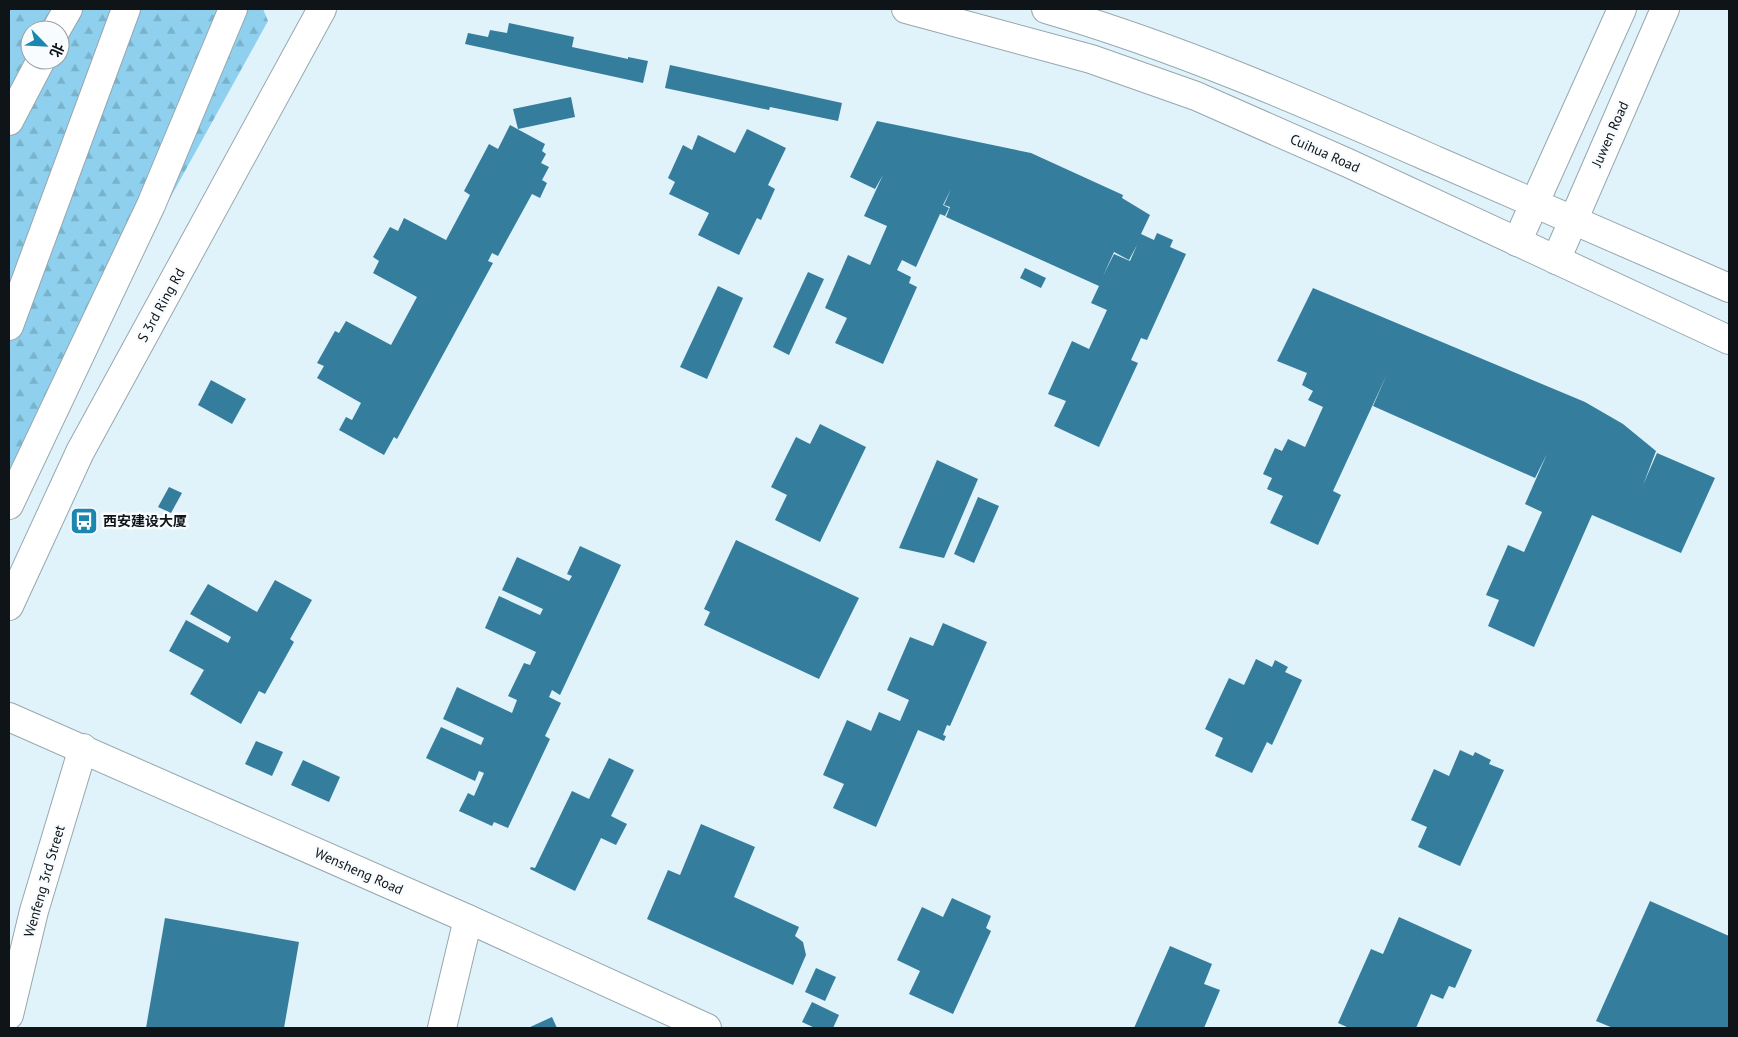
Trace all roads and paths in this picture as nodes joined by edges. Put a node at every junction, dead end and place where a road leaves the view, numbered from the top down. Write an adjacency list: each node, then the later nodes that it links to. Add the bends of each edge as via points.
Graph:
1 (68, 9): 9 (main road)
2 (126, 9): 17 (main road)
3 (233, 9): 19 (main road, via 151,205)
4 (322, 9): 20 (main road, S 3rd Ring Rd, via 80,452)
5 (906, 9): 14 (main road, Cuihua Road, via 1090,59 1196,96)
6 (1046, 9): 12 (main road, via 1120,31 1205,62 1309,104)
7 (1622, 9): 12 (main road)
8 (1665, 9): 13 (main road, Juwen Road)
9 (62, 20)
10 (36, 70): 11 (main road)
11 (9, 121)
12 (1535, 204): 13 (main road); 14 (main road)
13 (1572, 220): 15 (main road, Juwen Road); 16 (main road)
14 (1517, 242): 15 (main road, Cuihua Road)
15 (1556, 260): 18 (main road, Cuihua Road)
16 (1729, 288)
17 (9, 326)
18 (1729, 340)
19 (9, 505)
20 (9, 606)
21 (9, 717): 22 (main road, Wensheng Road)
22 (83, 748): 23 (main road, Wensheng Road); 24 (main road, Wenfeng 3rd Street, via 34,911)
23 (468, 919): 26 (main road); 27 (main road, Wensheng Road)
24 (9, 1017): 25 (main road, Wenfeng 3rd Street)
25 (9, 1028)
26 (442, 1028)
27 (707, 1028)

